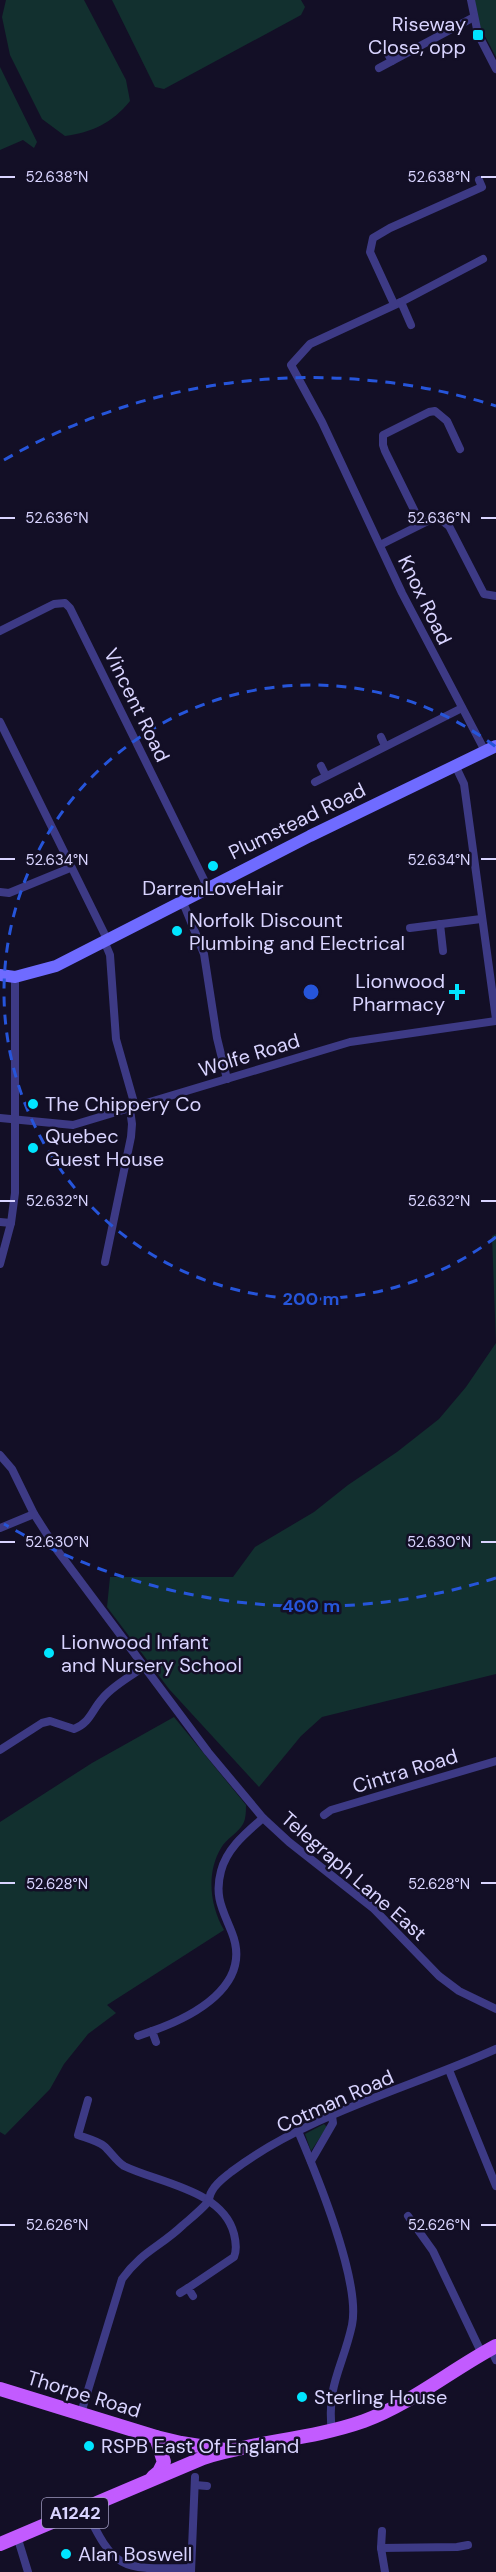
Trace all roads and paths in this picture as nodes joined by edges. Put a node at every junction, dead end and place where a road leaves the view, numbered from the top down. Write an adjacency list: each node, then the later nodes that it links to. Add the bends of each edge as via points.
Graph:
1 (471, 0): 2 (street)
2 (474, 17): 4 (street); 6 (street)
3 (385, 49): 4 (street)
4 (392, 61): 5 (street)
5 (379, 68)
6 (496, 69)
7 (479, 180): 9 (street, via 482,187 373,238 370,252)
8 (483, 259): 9 (street)
9 (398, 303): 10 (street); 13 (street, Knox Road, via 310,344 291,365)
10 (411, 325)
11 (460, 449): 12 (street, via 458,435 435,411 383,435 382,445)
12 (421, 524): 13 (street); 14 (street, via 440,519 449,526 480,589)
13 (380, 545): 16 (street, Knox Road)
14 (496, 596)
15 (0, 631): 26 (street, Vincent Road, via 54,604 64,603 70,608)
16 (462, 708): 19 (street); 20 (street, Knox Road)
17 (0, 722): 25 (street)
18 (381, 737): 19 (street)
19 (385, 746): 23 (street)
20 (491, 749): 21 (main road, Plumstead Road)
21 (455, 765): 26 (main road, Plumstead Road); 29 (street, via 464,784)
22 (321, 766): 23 (street)
23 (326, 776): 24 (street)
24 (315, 782)
25 (70, 868): 27 (street, via 9,893); 32 (street)
26 (208, 888): 28 (main road, Plumstead Road)
27 (0, 892)
28 (182, 900): 32 (main road, Plumstead Road); 37 (street, via 204,954)
29 (481, 919): 30 (street); 36 (street)
30 (440, 924): 31 (street); 33 (street)
31 (410, 928)
32 (110, 940): 35 (main road, Plumstead Road, via 56,966); 38 (street, via 116,1039)
33 (443, 951)
34 (0, 975): 35 (main road)
35 (15, 977): 40 (street)
36 (496, 1019): 37 (street, Wolfe Road, via 350,1042)
37 (227, 1079): 38 (street, Wolfe Road)
38 (132, 1107): 40 (street, Wolfe Road, via 74,1125); 43 (street, via 130,1137)
39 (0, 1118): 40 (street, Wolfe Road)
40 (15, 1119): 42 (street)
41 (0, 1222): 42 (street)
42 (11, 1223): 44 (street)
43 (105, 1263)
44 (0, 1264)
45 (0, 1455): 46 (street, Telegraph Lane East, via 12,1469)
46 (34, 1514): 47 (street); 48 (street, Telegraph Lane East)
47 (0, 1528)
48 (143, 1667): 49 (street, via 108,1692 82,1726 74,1729 50,1721 42,1723); 52 (street, Telegraph Lane East)
49 (0, 1750)
50 (496, 1761): 51 (street, Cintra Road)
51 (324, 1815)
52 (263, 1818): 53 (street, Telegraph Lane East, via 373,1908 439,1976 459,1992); 54 (street, via 230,1849 219,1878 219,1899 235,1949 228,1981 205,2006 187,2018)
53 (496, 2009)
54 (152, 2031): 55 (street); 56 (street)
55 (138, 2036)
56 (156, 2042)
57 (496, 2049): 58 (street, Cotman Road)
58 (449, 2070): 60 (street, Cotman Road); 63 (street)
59 (88, 2100): 64 (street, via 78,2135 102,2144 121,2164 182,2187)
60 (332, 2116): 61 (street, Cotman Road); 62 (street, via 333,2123)
61 (298, 2132): 62 (street); 64 (street, Cotman Road, via 233,2170 212,2191)
62 (311, 2161): 70 (street, via 347,2272 353,2304 352,2324 331,2398)
63 (496, 2186)
64 (208, 2202): 66 (street, via 228,2220 236,2251 234,2257 184,2290); 69 (street, Cotman Road, via 175,2233 134,2262 122,2279)
65 (408, 2216): 67 (street, via 433,2251)
66 (193, 2296)
67 (491, 2352): 70 (main road, Thorpe Road / A1242, via 385,2412)
68 (0, 2388): 69 (main road, Thorpe Road / A1242)
69 (81, 2414): 71 (main road, Thorpe Road / A1242)
70 (332, 2432): 72 (main road, Thorpe Road / A1242)
71 (156, 2437): 72 (main road, Thorpe Road / A1242); 73 (main road, Thorpe Road); 74 (main road, Thorpe Road, via 164,2462)
72 (227, 2450): 73 (main road, Thorpe Road / A1242)
73 (202, 2458): 74 (main road, Thorpe Road / A1242)
74 (149, 2480): 76 (main road, A1242)
75 (207, 2486): 82 (street, via 195,2481)
76 (86, 2508): 78 (main road, A1242); 82 (street, via 106,2549 122,2564)
77 (382, 2531): 81 (street)
78 (17, 2536): 79 (main road, A1242); 83 (street)
79 (0, 2544)
80 (468, 2545): 81 (street)
81 (381, 2548): 84 (street)
82 (191, 2570)
83 (28, 2572)
84 (386, 2572)

